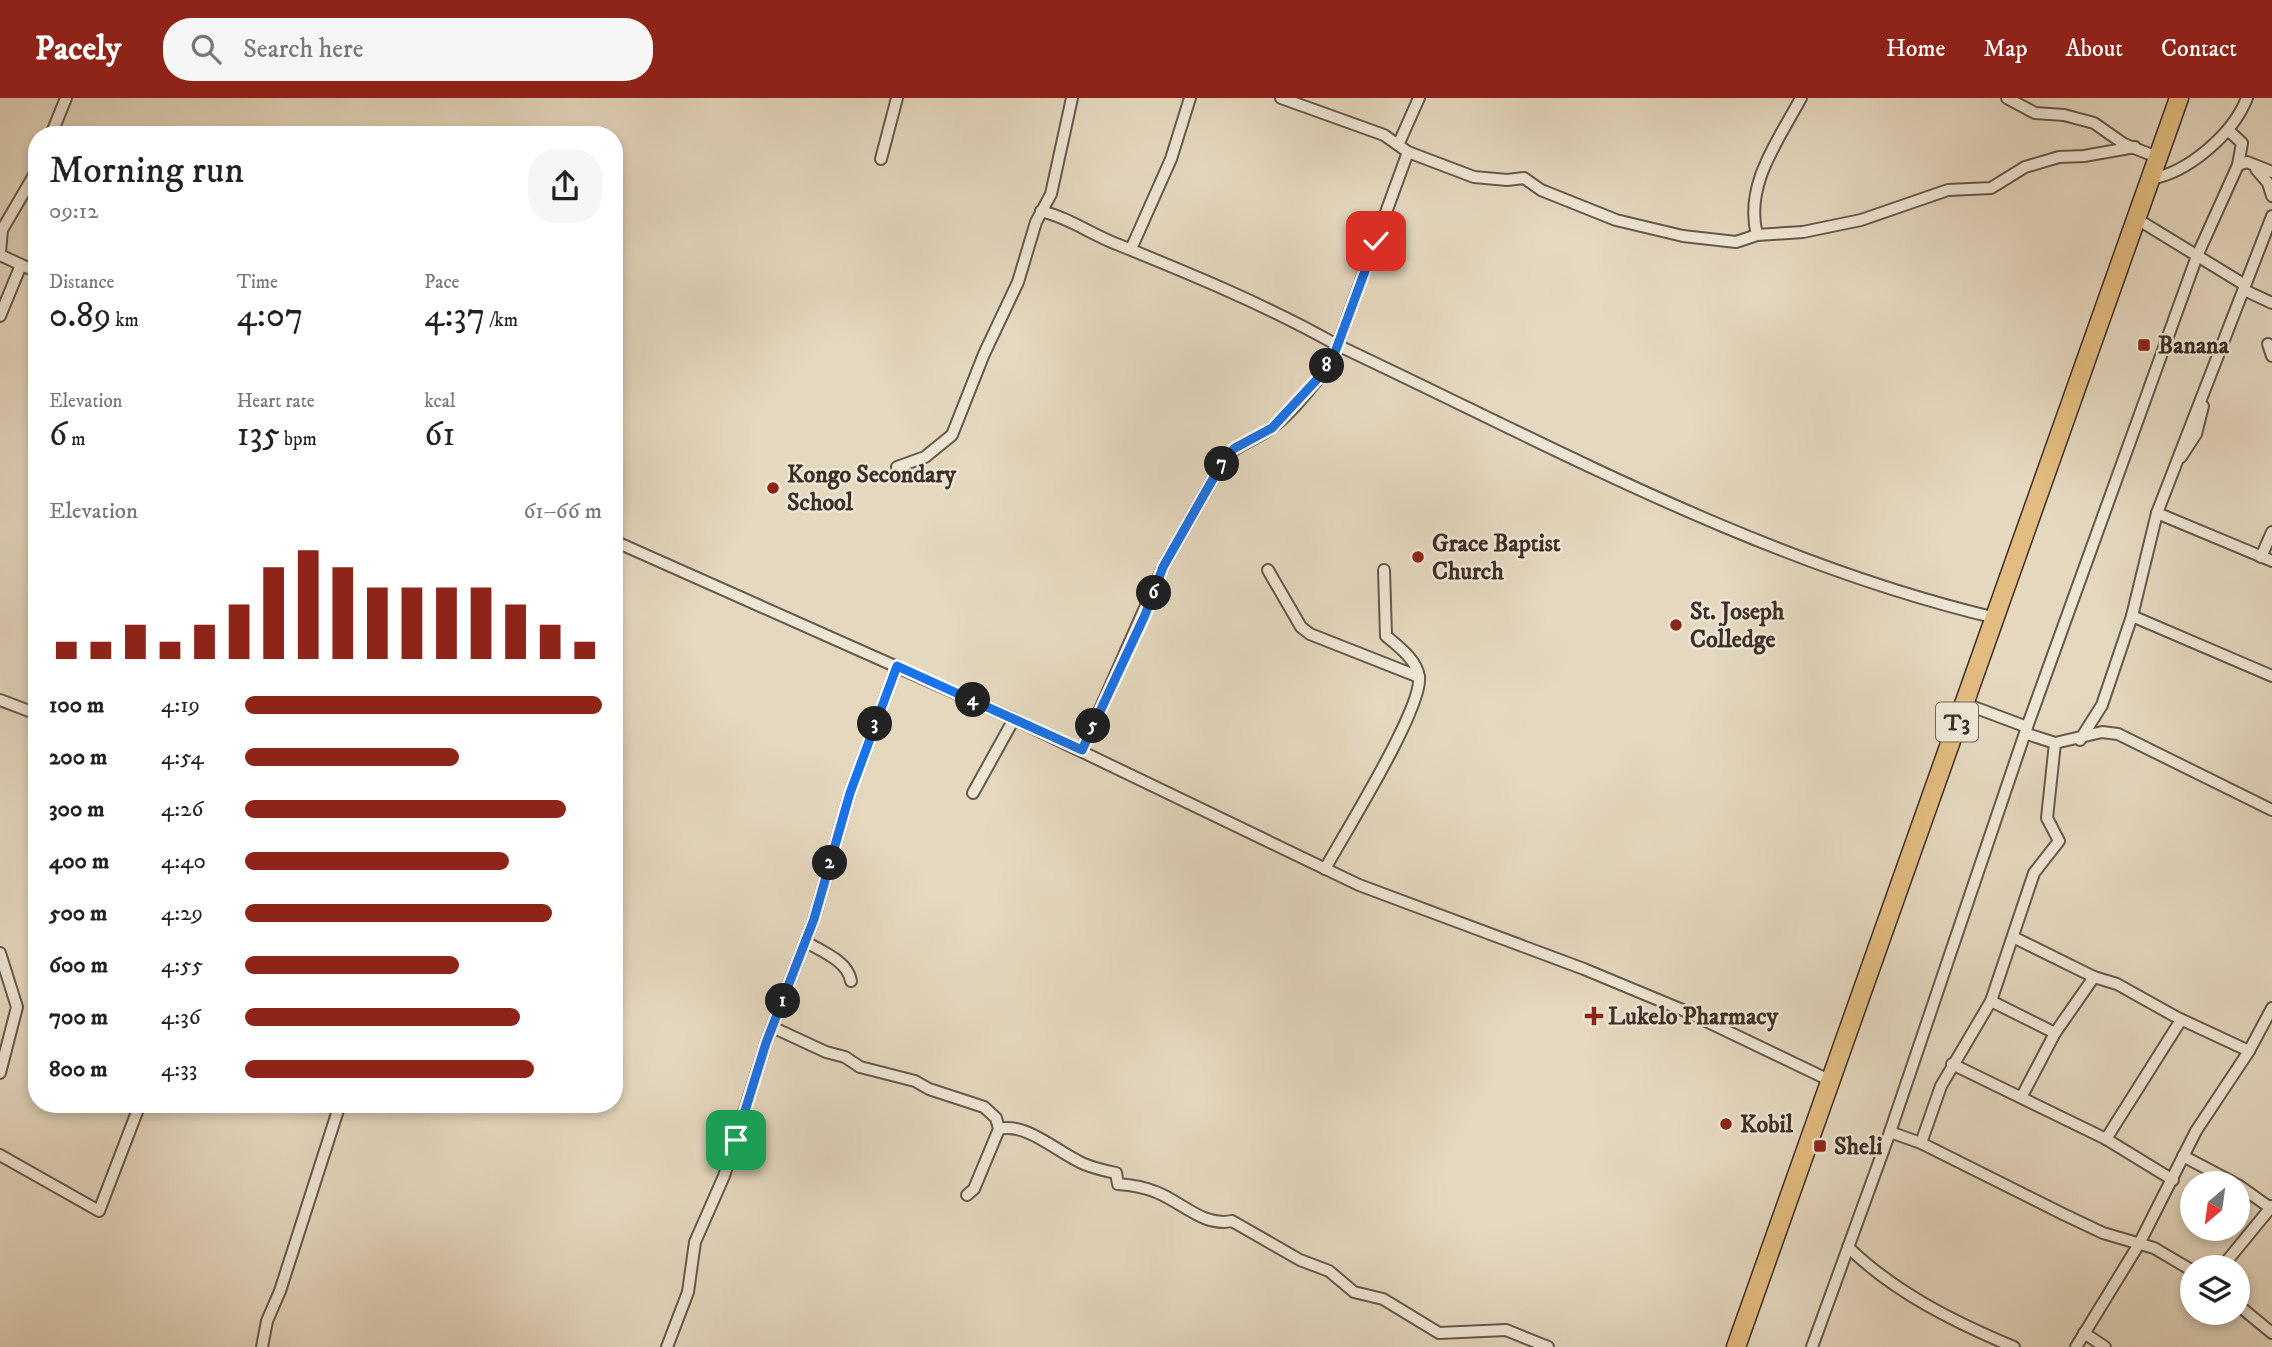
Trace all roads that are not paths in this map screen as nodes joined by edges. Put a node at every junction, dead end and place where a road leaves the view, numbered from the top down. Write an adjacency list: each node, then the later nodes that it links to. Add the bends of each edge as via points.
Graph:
1 (66, 98): 11 (street)
2 (897, 98): 17 (street)
3 (1072, 98): 24 (street, via 1051,194)
4 (1190, 98): 30 (street, via 1171,159)
5 (1281, 98): 13 (street)
6 (1419, 98): 13 (street)
7 (1801, 98): 28 (street, via 1758,180 1753,214)
8 (2007, 98): 14 (street, via 2035,113 2094,123)
9 (2179, 98): 16 (highway, T3)
10 (2247, 98): 12 (street)
11 (55, 126)
12 (2228, 130): 18 (street, via 2242,143); 21 (street, via 2186,163)
13 (1399, 143): 15 (street)
14 (2135, 147): 16 (street); 28 (street, via 2059,157 2025,167 1991,188 1948,190 1861,220 1803,232)
15 (1408, 152): 28 (street, via 1475,177 1524,178 1571,204 1638,226 1707,240 1736,242); 38 (street)
16 (2157, 157): 21 (highway, T3)
17 (881, 159)
18 (2238, 165): 19 (street, via 2246,162); 31 (street)
19 (2254, 167): 20 (street); 23 (street, via 2265,177)
20 (2272, 172)
21 (2150, 179): 26 (highway, T3)
22 (28, 185): 27 (street)
23 (2272, 196)
24 (1041, 211): 30 (street); 40 (street, via 1018,282 952,435 925,457)
25 (2272, 216): 34 (street)
26 (2137, 219): 31 (street); 48 (highway, T3)
27 (1, 229): 29 (street)
28 (1757, 235)
29 (0, 248): 32 (street)
30 (1131, 249): 38 (street, via 1288,317)
31 (2197, 256): 34 (street); 56 (street)
32 (21, 265): 33 (street); 36 (street)
33 (28, 268)
34 (2244, 288): 35 (street); 41 (street)
35 (2272, 303)
36 (0, 316)
37 (2268, 344): 39 (street)
38 (1337, 345): 48 (street, via 1728,530 1919,599); 59 (street, via 1322,374 1286,415 1226,456 1163,567)
39 (2272, 356)
40 (897, 467)
41 (2157, 513): 44 (street); 47 (street)
42 (2272, 532): 44 (street)
43 (623, 545): 49 (street)
44 (2267, 559)
45 (1268, 570): 51 (street, via 1301,627 1310,634)
46 (1384, 570): 51 (street, via 1385,636 1413,663)
47 (2132, 616): 50 (street); 57 (street, via 2102,705)
48 (1996, 618): 53 (highway, T3)
49 (897, 666): 55 (street); 64 (street, via 850,793)
50 (2272, 676)
51 (1419, 677): 62 (street, via 1409,714)
52 (0, 700): 54 (street)
53 (1963, 703): 56 (street); 76 (highway, T3)
54 (28, 711)
55 (1014, 719): 59 (street); 60 (street)
56 (2027, 731): 58 (street); 81 (street)
57 (2080, 740): 58 (street); 61 (street, via 2102,732 2118,734)
58 (2055, 743): 63 (street, via 2047,818 2059,841 2034,873)
59 (1082, 750): 62 (street)
60 (973, 793)
61 (2272, 810)
62 (1325, 869): 76 (street, via 1685,1011)
63 (2013, 937): 66 (street); 68 (street)
64 (806, 942): 67 (street, via 835,959); 71 (street)
65 (0, 953): 75 (street, via 18,1007)
66 (2094, 977): 70 (street, via 2117,984); 72 (street)
67 (851, 981)
68 (1991, 1001): 72 (street); 74 (street)
69 (2272, 1008): 73 (street)
70 (2181, 1020): 73 (street); 82 (street)
71 (772, 1027): 80 (street, via 860,1067 915,1081 984,1107 996,1118); 99 (street, via 724,1176 695,1242 688,1292)
72 (2055, 1034): 77 (street)
73 (2249, 1051): 85 (street)
74 (1952, 1064): 77 (street); 83 (street)
75 (0, 1073)
76 (1829, 1080): 101 (highway, T3)
77 (2022, 1096): 82 (street)
78 (137, 1113): 84 (street, via 99,1211)
79 (337, 1113): 98 (street)
80 (999, 1129): 89 (street, via 974,1189); 100 (street, via 1010,1126 1033,1136 1084,1164 1116,1173 1118,1184 1158,1192 1198,1216 1232,1221 1300,1260 1329,1271 1354,1292 1383,1299 1439,1333 1506,1330)
81 (1890, 1132): 83 (street); 92 (street)
82 (2106, 1139): 87 (street)
83 (1922, 1143): 91 (street, via 2063,1214)
84 (0, 1155)
85 (2183, 1156): 86 (street); 87 (street)
86 (2211, 1171)
87 (2173, 1180): 91 (street)
88 (2250, 1193): 90 (street)
89 (967, 1195)
90 (2272, 1208): 93 (street)
91 (2139, 1244): 94 (street); 97 (street)
92 (1848, 1247): 102 (street); 103 (street, via 1877,1276 1961,1324)
93 (2232, 1255)
94 (2180, 1263)
95 (2250, 1315): 96 (street)
96 (2272, 1333)
97 (2084, 1334): 104 (street); 105 (street)
98 (262, 1347)
99 (667, 1347)
100 (1548, 1347)
101 (1736, 1347)
102 (1812, 1347)
103 (2014, 1347)
104 (2076, 1347)
105 (2105, 1347)

